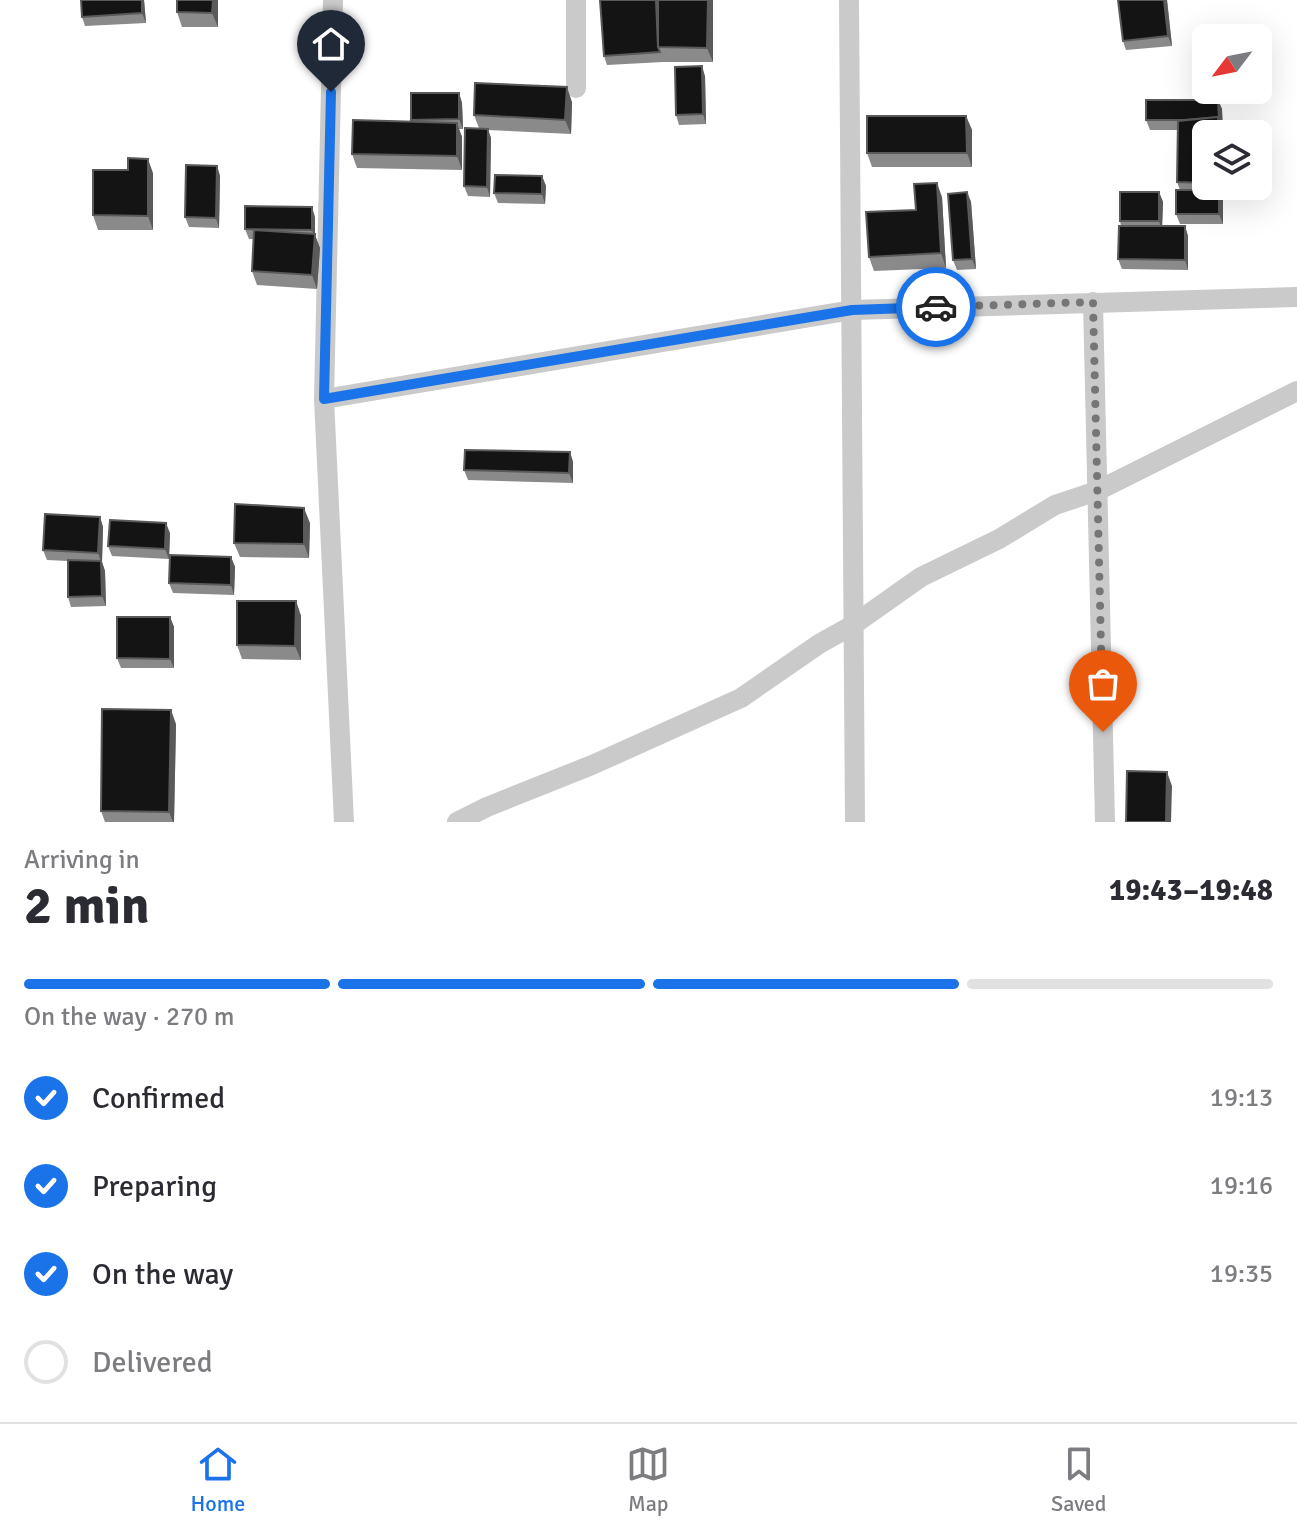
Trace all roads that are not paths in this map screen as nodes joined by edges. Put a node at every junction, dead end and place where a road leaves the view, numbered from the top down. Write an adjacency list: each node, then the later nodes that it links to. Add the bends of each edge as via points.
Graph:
1 (333, 0): 9 (street)
2 (576, 0): 4 (street)
3 (849, 0): 7 (street)
4 (576, 88)
5 (1297, 297): 6 (street)
6 (1093, 302): 7 (street); 10 (street)
7 (852, 310): 9 (street); 11 (street)
8 (1297, 391): 10 (street)
9 (324, 399): 12 (street)
10 (1097, 491): 11 (street, via 1055,505 921,577); 15 (street)
11 (853, 625): 13 (street, via 741,698); 14 (street)
12 (344, 822)
13 (457, 822)
14 (855, 822)
15 (1105, 822)

